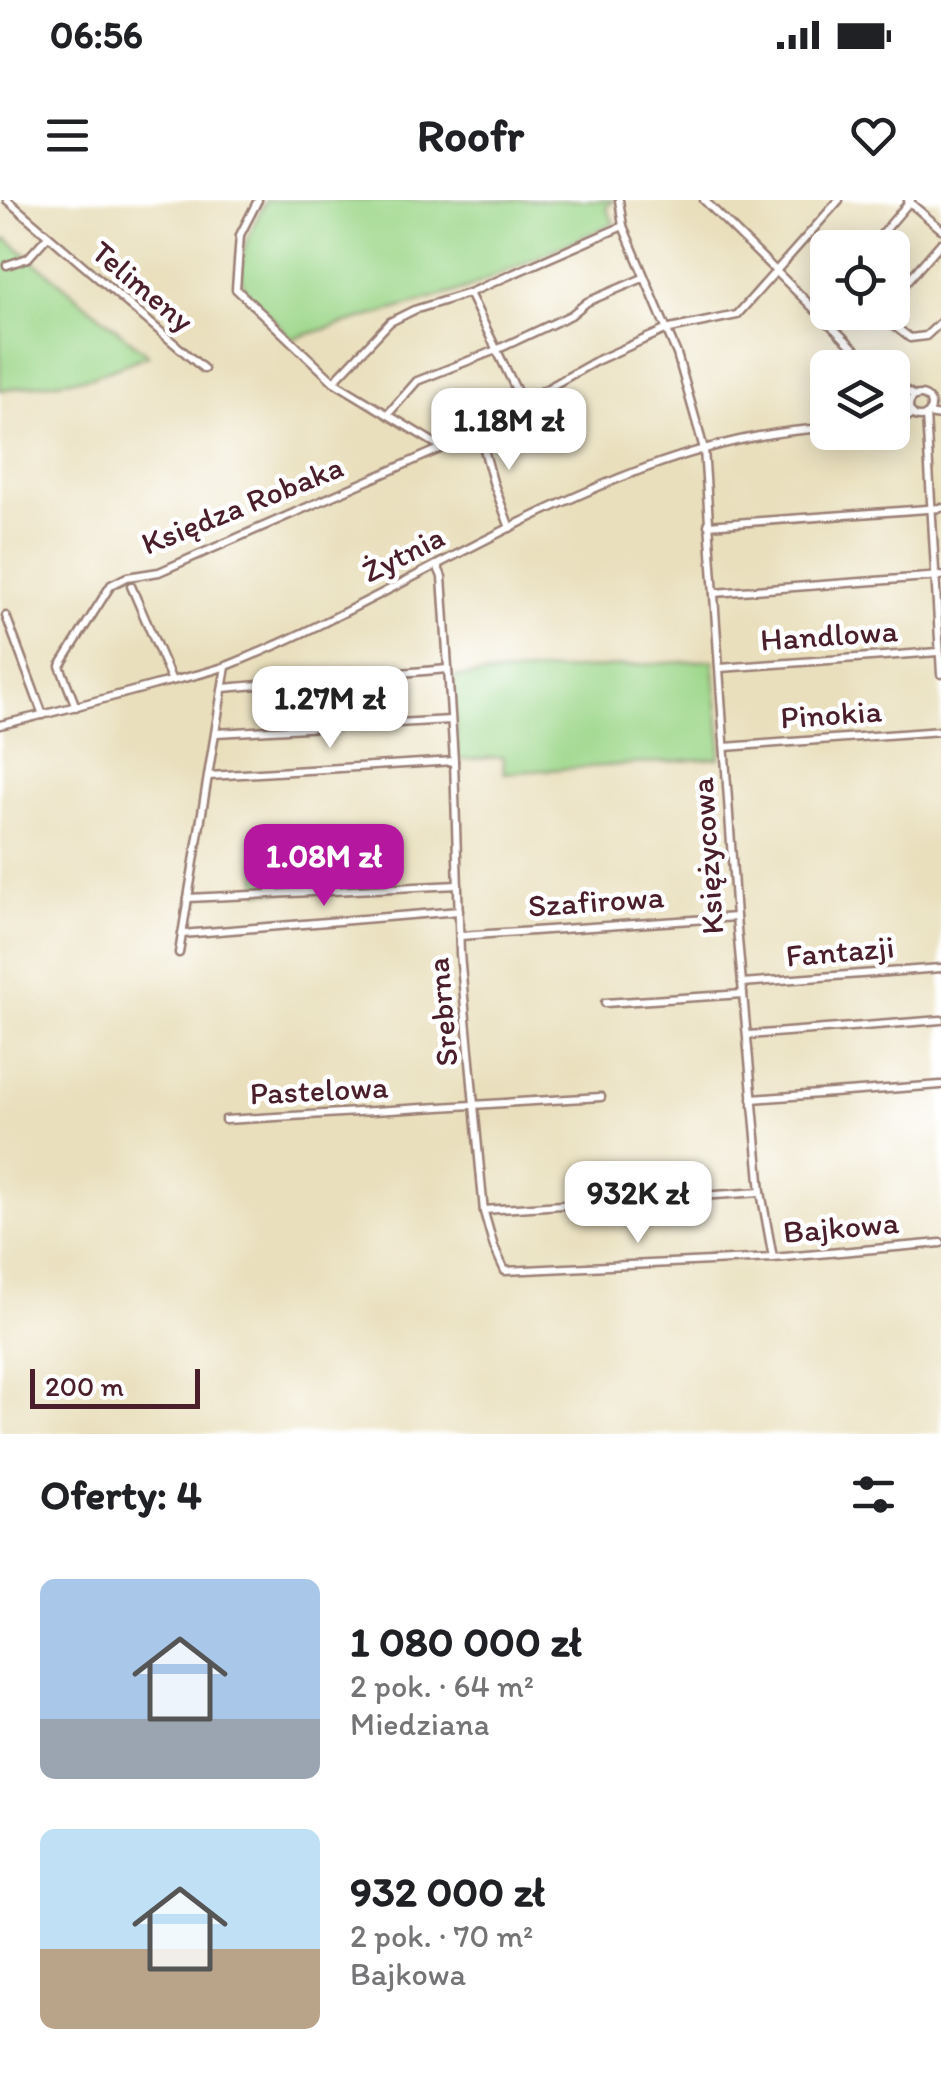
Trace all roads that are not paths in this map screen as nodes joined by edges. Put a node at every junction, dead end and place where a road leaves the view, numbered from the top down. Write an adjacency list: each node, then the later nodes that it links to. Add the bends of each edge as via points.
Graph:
1 (7, 200): 10 (street, Telimeny)
2 (258, 200): 25 (street, via 240,235 236,289)
3 (619, 200): 7 (street, Księżycowa)
4 (704, 200): 13 (street)
5 (835, 201): 13 (street, Księdza Robaka)
6 (909, 201): 8 (street); 9 (street)
7 (623, 226): 14 (street, Księżycowa); 16 (street)
8 (885, 230)
9 (941, 230)
10 (47, 237): 12 (street, via 28,258); 24 (street, Telimeny)
11 (941, 243): 15 (street)
12 (6, 265)
13 (776, 272): 17 (street); 19 (street, Księdza Robaka, via 738,315)
14 (644, 278): 19 (street, Księżycowa); 22 (street)
15 (910, 279)
16 (468, 293): 22 (street); 25 (street, via 390,322)
17 (810, 305)
18 (941, 322): 21 (street, via 926,336)
19 (664, 330): 28 (street, Księdza Robaka); 37 (street, Księżycowa)
20 (835, 330): 23 (street)
21 (897, 330)
22 (496, 350): 28 (street); 31 (street, via 417,381)
23 (856, 350)
24 (204, 369)
25 (334, 382): 31 (street)
26 (910, 393): 27 (street)
27 (916, 396): 30 (street); 30 (street, via 926,397)
28 (522, 402): 34 (street, Księdza Robaka)
29 (910, 402): 30 (street)
30 (919, 411): 32 (street); 33 (street); 38 (street)
31 (388, 414): 36 (street)
32 (941, 414)
33 (910, 415)
34 (478, 426): 36 (street, Księdza Robaka); 40 (street)
35 (810, 430): 37 (street, Żytnia)
36 (442, 448): 53 (street, Księdza Robaka, via 159,572 116,582 60,666)
37 (704, 449): 39 (street, Księżycowa); 40 (street, Żytnia)
38 (937, 510): 39 (street); 42 (street)
39 (708, 526): 44 (street, Księżycowa)
40 (510, 528): 41 (street, Żytnia)
41 (437, 565): 47 (street, Żytnia); 49 (street, Srebrna)
42 (938, 577): 44 (street); 46 (street)
43 (130, 586): 51 (street)
44 (714, 593): 48 (street, Księżycowa)
45 (6, 616): 54 (street)
46 (940, 652): 48 (street, Handlowa); 50 (street)
47 (226, 666): 51 (street, Żytnia); 52 (street)
48 (720, 668): 59 (street, Księżycowa)
49 (448, 670): 52 (street); 55 (street, Srebrna)
50 (941, 674)
51 (172, 681): 53 (street, Żytnia)
52 (223, 688): 58 (street)
53 (76, 706): 54 (street, Żytnia)
54 (43, 715): 56 (street, Żytnia)
55 (451, 720): 58 (street); 60 (street, Srebrna)
56 (0, 725)
57 (941, 731): 59 (street, Pinokia)
58 (216, 733): 61 (street)
59 (725, 747): 65 (street, Księżycowa)
60 (454, 761): 61 (street); 62 (street, Srebrna)
61 (209, 776): 63 (street)
62 (458, 884): 63 (street); 64 (street, Srebrna)
63 (188, 898): 66 (street)
64 (459, 910): 66 (street); 67 (street, Srebrna)
65 (736, 917): 67 (street, Szafirowa); 70 (street, Księżycowa)
66 (182, 934): 68 (street)
67 (460, 936): 78 (street, Srebrna)
68 (179, 953)
69 (941, 968): 70 (street, Fantazji)
70 (742, 984): 71 (street, Księżycowa)
71 (743, 994): 72 (street); 74 (street, Księżycowa)
72 (605, 1003)
73 (941, 1020): 74 (street)
74 (748, 1035): 77 (street, Księżycowa)
75 (941, 1084): 77 (street)
76 (602, 1097): 78 (street, Pastelowa)
77 (752, 1099): 80 (street, Księżycowa)
78 (476, 1105): 79 (street, Pastelowa); 81 (street, Srebrna)
79 (225, 1120)
80 (761, 1192): 81 (street); 83 (street, Księżycowa)
81 (484, 1210): 84 (street, Srebrna)
82 (941, 1243): 83 (street, Bajkowa)
83 (772, 1258): 84 (street, Bajkowa)
84 (506, 1271)

